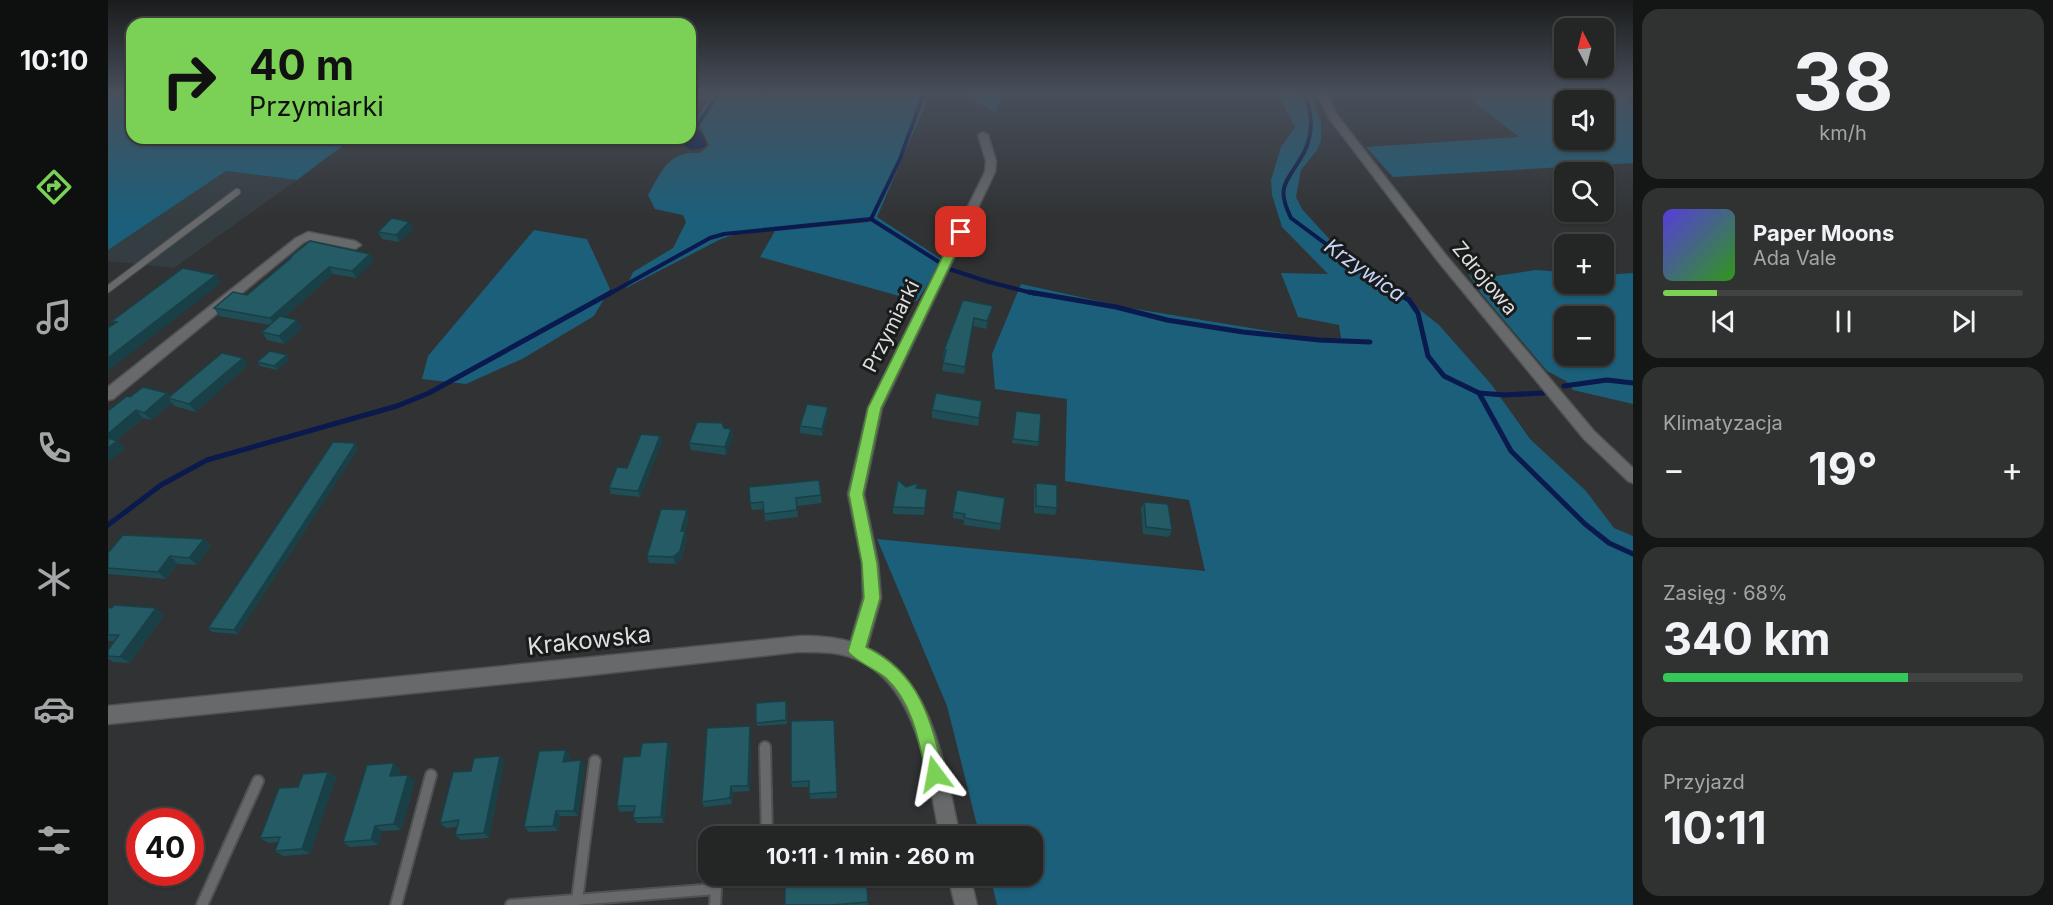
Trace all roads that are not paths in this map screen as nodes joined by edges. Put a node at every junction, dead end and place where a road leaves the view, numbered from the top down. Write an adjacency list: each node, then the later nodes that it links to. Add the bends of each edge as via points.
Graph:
1 (983, 135): 8 (street, Przymiarki, via 991,161 990,172 886,383 864,452 856,494 870,563 872,598)
2 (1347, 135): 7 (street, Zdrojowa, via 1441,257 1589,435)
3 (237, 192): 5 (lane)
4 (355, 245): 6 (street, via 308,236 300,240)
5 (108, 289)
6 (108, 395)
7 (1633, 477)
8 (857, 651): 9 (street, Krakowska, via 828,644 797,644); 15 (street, Krakowska, via 893,674 918,710)
9 (108, 715)
10 (765, 747): 14 (lane)
11 (595, 761): 17 (lane)
12 (431, 775): 19 (lane)
13 (258, 781): 18 (lane)
14 (767, 826)
15 (947, 826)
16 (961, 886): 22 (street)
17 (577, 900): 20 (lane); 21 (lane, via 716,889)
18 (202, 905)
19 (396, 905)
20 (511, 905)
21 (715, 905)
22 (966, 905)

